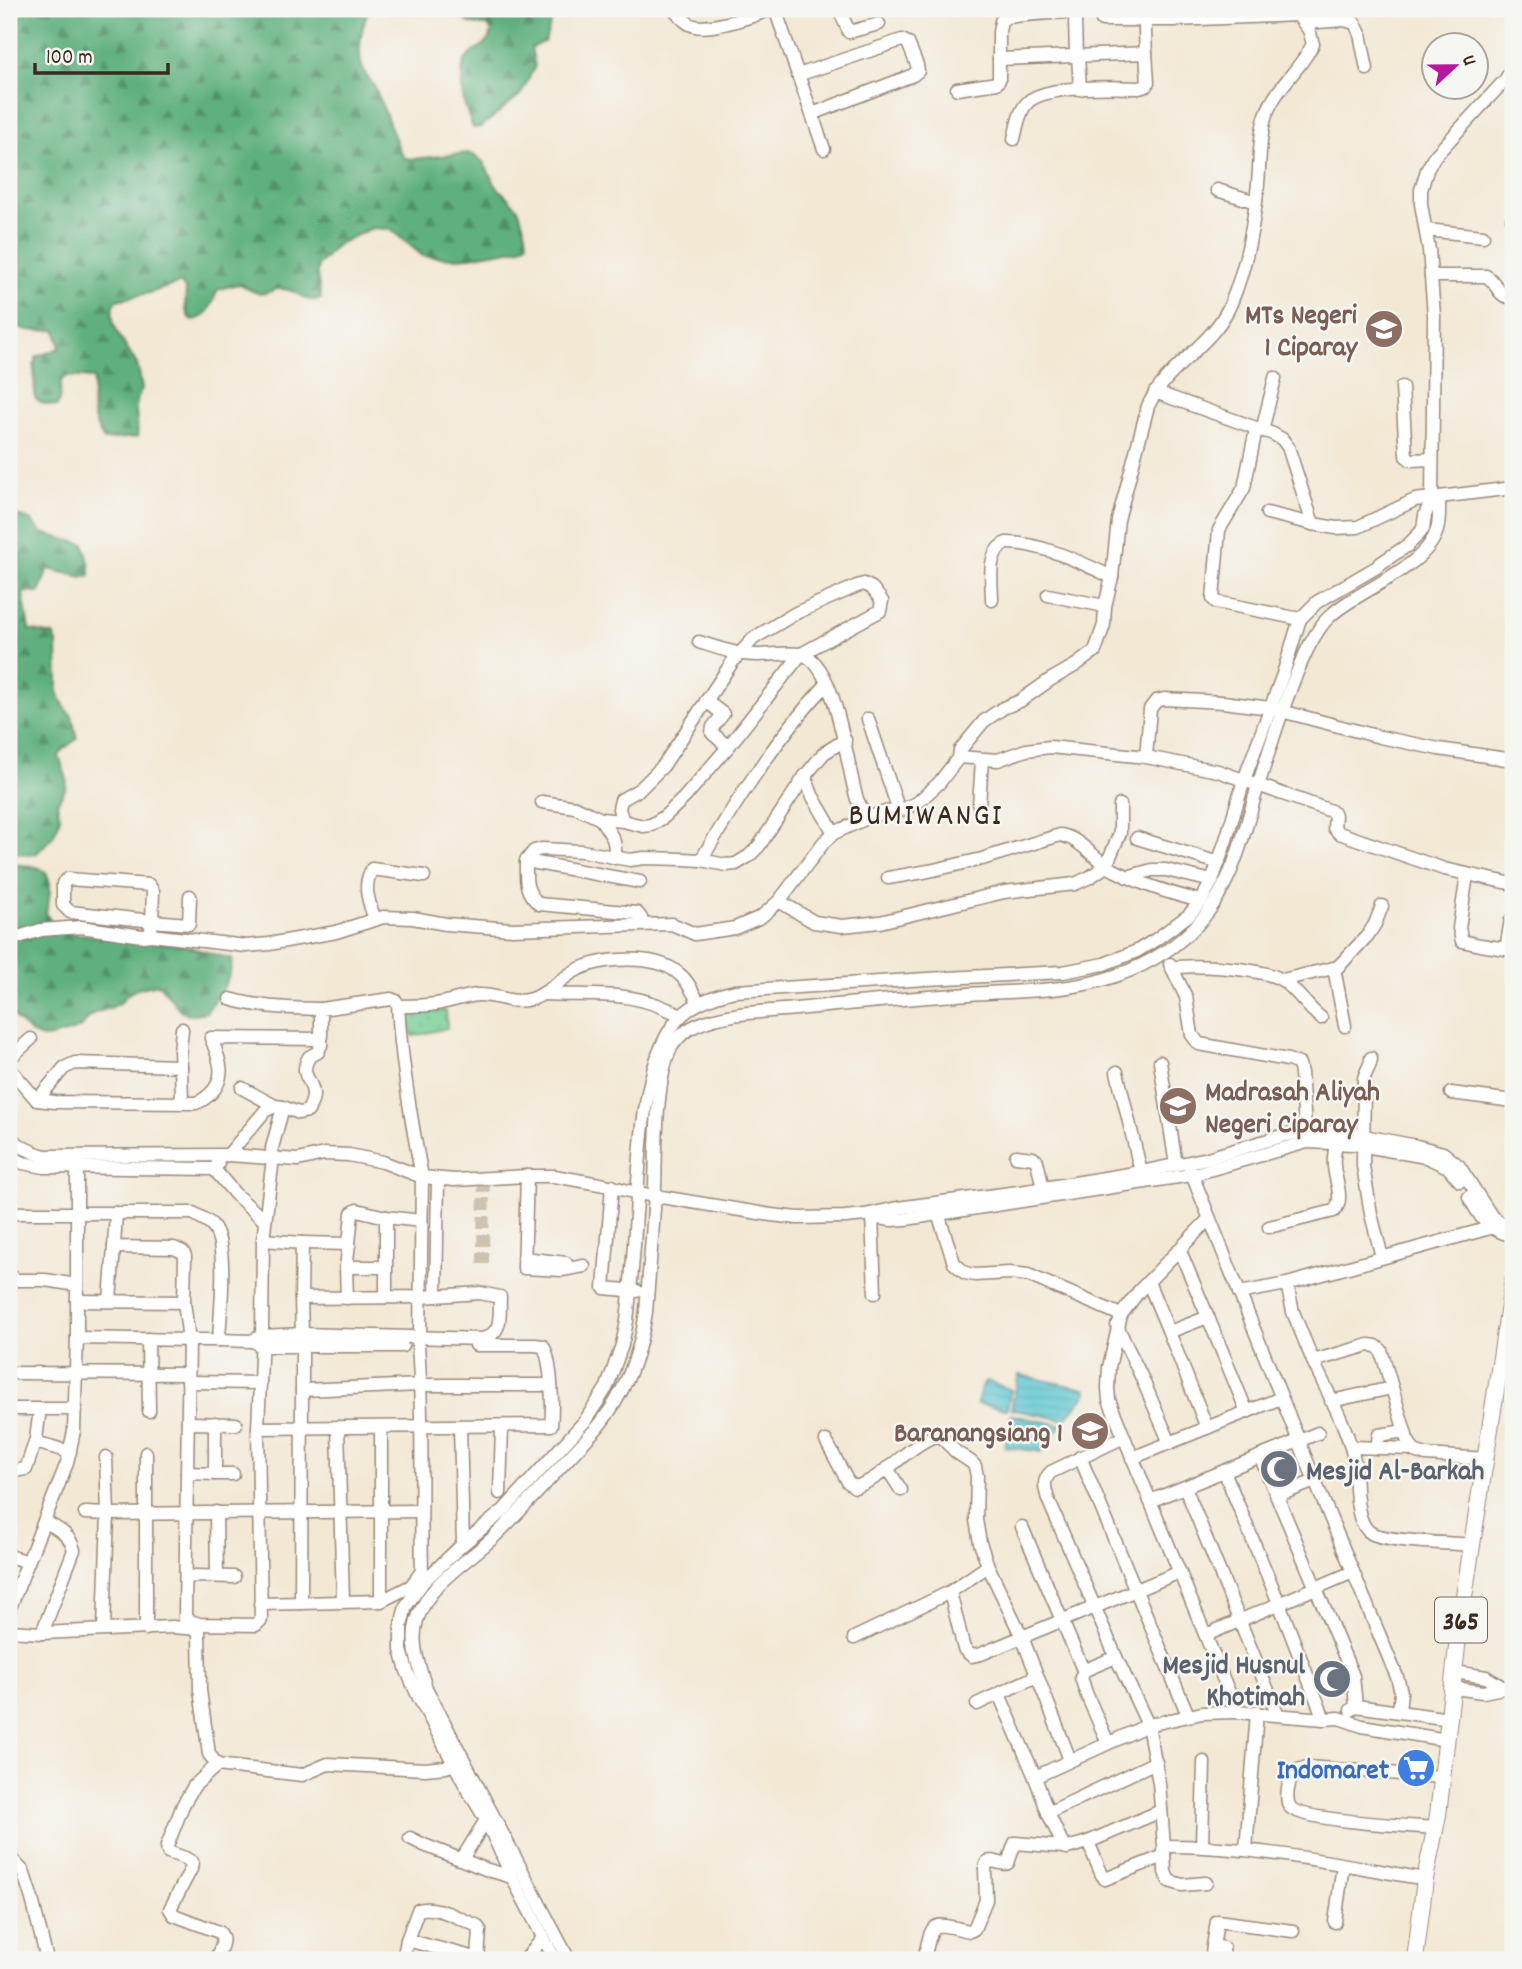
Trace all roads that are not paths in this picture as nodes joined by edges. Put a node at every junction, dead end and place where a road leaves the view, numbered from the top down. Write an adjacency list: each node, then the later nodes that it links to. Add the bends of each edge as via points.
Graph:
1 (674, 9): 2 (street, via 692,25 707,27)
2 (773, 9): 18 (street)
3 (839, 9): 12 (street, via 849,32)
4 (1174, 9): 5 (street); 8 (street)
5 (1208, 9)
6 (1048, 11): 9 (street); 11 (street)
7 (1102, 13): 8 (street); 9 (street)
8 (1144, 13): 10 (street); 13 (street)
9 (1079, 14): 11 (street); 14 (street)
10 (1298, 15): 17 (street, via 1355,23); 26 (street, via 1311,33 1312,44 1275,95 1265,117)
11 (1001, 22): 15 (street)
12 (879, 24)
13 (1146, 52): 14 (street); 21 (street, via 1145,87)
14 (1077, 55): 15 (street); 21 (street)
15 (999, 59): 20 (street, via 997,83)
16 (1513, 66): 19 (street)
17 (1367, 69)
18 (798, 75): 22 (street); 22 (street, via 902,40 908,43 917,65 913,75)
19 (1510, 80): 27 (street, via 1444,145 1427,170 1421,190)
20 (957, 89)
21 (1080, 89): 23 (street, via 1028,102)
22 (812, 114): 24 (street)
23 (1014, 139)
24 (824, 149)
25 (1217, 190): 26 (street)
26 (1256, 202): 33 (street, via 1240,277 1224,317)
27 (1426, 230): 28 (street); 29 (street)
28 (1483, 236)
29 (1432, 276): 30 (street, via 1486,276 1501,294); 35 (street)
30 (1513, 298)
31 (1275, 378): 34 (street)
32 (1402, 387): 35 (street, via 1406,456 1410,460)
33 (1155, 392): 34 (street); 40 (street, via 1118,520)
34 (1259, 430): 39 (street, via 1286,443); 44 (street, via 1244,488 1219,530 1213,598)
35 (1432, 459): 37 (street)
36 (1513, 488): 37 (street)
37 (1435, 498): 39 (street, via 1409,502 1358,527); 44 (street, via 1416,538 1317,602); 50 (street, via 1438,524 1432,541 1405,567 1326,619)
38 (1267, 513): 39 (street)
39 (1313, 524)
40 (1112, 577): 42 (street, via 1074,559 1006,543 994,554); 43 (street)
41 (1048, 595): 43 (street)
42 (992, 600)
43 (1105, 606): 54 (street, via 1095,651 984,721)
44 (1300, 619): 50 (street)
45 (699, 642): 46 (street)
46 (739, 653): 47 (street); 47 (street, via 754,638 796,613 859,585 872,588 882,601 880,611); 49 (street)
47 (801, 654): 48 (street, via 816,665); 53 (street)
48 (827, 684): 52 (street); 70 (street, via 770,752)
49 (706, 701): 53 (street, via 723,714 712,733); 66 (street, via 663,766 621,800)
50 (1276, 709): 55 (street, via 1158,700 1150,709); 57 (street, via 1380,737); 59 (street)
51 (868, 719): 63 (street)
52 (845, 740): 58 (street, via 824,753); 64 (street, via 857,799)
53 (728, 747): 66 (street, via 664,817 643,826)
54 (959, 757): 56 (street); 63 (street, via 926,795)
55 (1146, 757): 56 (street, via 1050,747); 59 (street)
56 (982, 760): 62 (street)
57 (1513, 760)
58 (805, 776): 67 (street); 70 (street, via 749,856 731,865)
59 (1251, 783): 72 (street); 74 (street, via 1331,811 1339,833); 91 (street, via 1246,828 1225,885 1198,925)
60 (542, 802): 65 (street, via 575,807)
61 (1120, 805): 73 (street, via 1120,833)
62 (979, 806)
63 (899, 811): 64 (street)
64 (867, 818): 67 (street)
65 (601, 820): 66 (street); 69 (street, via 613,837)
66 (623, 821)
67 (834, 833): 82 (street)
68 (1137, 838): 72 (street)
69 (615, 858): 70 (street); 71 (street, via 542,849)
70 (701, 860)
71 (526, 861): 79 (street); 88 (street, via 530,896 539,904 637,914)
72 (1219, 863): 78 (street)
73 (1106, 866): 76 (street); 77 (street, via 1072,838 1060,835 982,859); 82 (street, via 1075,884 1004,892 861,925 814,922)
74 (1467, 875): 80 (street); 92 (street, via 1459,929 1462,941)
75 (424, 876): 86 (street, via 372,869 366,888)
76 (1127, 877): 78 (street, via 1166,870); 83 (street)
77 (888, 878)
78 (1212, 881): 83 (street)
79 (640, 882)
80 (1513, 884)
81 (190, 896): 85 (street, via 189,924)
82 (779, 901): 88 (street, via 761,917 725,930 695,933 672,924)
83 (1201, 901): 91 (street)
84 (1382, 906): 94 (street, via 1368,935)
85 (152, 920): 85 (street, via 149,885 68,879 63,883 63,905 69,912); 89 (street)
86 (375, 920): 88 (street, via 413,918 512,929); 89 (street, via 336,932 246,946)
87 (1511, 920): 92 (street)
88 (642, 924)
89 (151, 935): 90 (street, via 81,927 41,930)
90 (9, 940)
91 (1160, 947): 93 (street); 97 (street, via 1137,951 1065,979)
92 (1510, 949)
93 (1172, 968): 95 (street, via 1195,965); 124 (street, via 1199,1044 1298,1065)
94 (1334, 968): 95 (street); 107 (street)
95 (1282, 980): 106 (street)
96 (795, 988): 99 (street); 101 (street, via 735,991); 103 (street)
97 (927, 988): 99 (street); 99 (street)
98 (542, 994): 101 (street, via 586,966 634,960 676,970); 102 (street, via 520,1001 480,995); 105 (street, via 628,996)
99 (822, 996): 103 (street)
100 (230, 999): 104 (street)
101 (699, 1003): 105 (street)
102 (398, 1006): 104 (street, via 391,999); 136 (street)
103 (795, 1008): 140 (street, via 704,1022 675,1042 663,1075 656,1154)
104 (321, 1009): 110 (street)
105 (681, 1016): 140 (street, via 665,1039 652,1076 640,1152)
106 (1321, 1018)
107 (1345, 1026)
108 (182, 1029): 114 (street)
109 (32, 1039): 112 (street)
110 (321, 1039): 121 (street, via 212,1038 221,1063 219,1084 202,1101); 122 (street, via 318,1052 306,1062 313,1093 308,1111)
111 (1371, 1058): 125 (street, via 1364,1074)
112 (9, 1059)
113 (1160, 1062): 132 (street)
114 (181, 1066): 119 (street, via 75,1063 64,1068); 121 (street)
115 (9, 1068): 119 (street)
116 (1117, 1072): 134 (street)
117 (242, 1088): 122 (street)
118 (1451, 1093): 120 (street)
119 (37, 1100): 121 (street)
120 (1513, 1101)
121 (182, 1102)
122 (279, 1106): 128 (street, via 265,1111); 130 (street)
123 (9, 1137): 131 (street, via 31,1153)
124 (1306, 1137): 125 (street, via 1332,1132); 126 (street); 132 (street)
125 (1364, 1141): 126 (street); 153 (street, via 1448,1167); 154 (street, via 1417,1146 1448,1156 1493,1217); 161 (street, via 1365,1183)
126 (1336, 1143): 152 (street, via 1333,1164 1338,1207 1334,1212)
127 (9, 1155): 131 (street, via 33,1165)
128 (226, 1155): 130 (street); 131 (street); 133 (street)
129 (1016, 1156): 139 (street, via 1037,1161)
130 (273, 1158): 136 (street, via 349,1155 383,1161); 151 (street)
131 (77, 1161): 133 (street); 145 (street)
132 (1185, 1168): 134 (street); 142 (street); 150 (street)
133 (214, 1169): 151 (street)
134 (1141, 1172): 139 (street)
135 (527, 1176): 137 (street); 138 (street); 162 (street)
136 (422, 1177): 137 (street); 148 (street)
137 (438, 1179): 141 (street)
138 (612, 1186): 140 (street); 170 (street, via 604,1288)
139 (1043, 1189): 142 (street)
140 (646, 1194): 146 (street, via 771,1216); 170 (street)
141 (436, 1200): 148 (street); 173 (street)
142 (1002, 1200): 143 (street)
143 (936, 1209): 146 (street, via 896,1220); 182 (street, via 954,1263 965,1273 1028,1275)
144 (116, 1213): 145 (street); 159 (street); 187 (street, via 193,1213 214,1226 222,1261)
145 (76, 1214): 147 (street); 169 (street)
146 (870, 1215): 171 (street)
147 (10, 1216)
148 (421, 1216): 149 (street); 175 (street)
149 (386, 1217): 158 (street, via 354,1211); 164 (street)
150 (1209, 1219): 160 (street); 172 (street)
151 (265, 1220): 156 (street)
152 (1269, 1227)
153 (1490, 1228): 155 (street); 161 (street)
154 (1513, 1228)
155 (1513, 1236)
156 (263, 1240): 157 (street); 189 (street)
157 (302, 1243): 158 (street); 176 (street)
158 (349, 1244): 163 (street)
159 (114, 1247): 179 (street); 180 (street, via 183,1252)
160 (1180, 1251): 167 (street); 181 (street)
161 (1382, 1257): 168 (street)
162 (524, 1258)
163 (346, 1267): 164 (street); 177 (street)
164 (385, 1267): 174 (street)
165 (9, 1273): 169 (street, via 15,1280)
166 (1513, 1280): 237 (main road, 365)
167 (1148, 1282): 182 (street); 183 (street)
168 (1287, 1284): 172 (street); 191 (street)
169 (77, 1285): 178 (street)
170 (638, 1292): 223 (street, via 607,1387); 313 (street, via 643,1334 612,1410 495,1537 443,1580 417,1621 415,1651 426,1688)
171 (875, 1293)
172 (1239, 1293): 201 (street)
173 (436, 1296): 175 (street); 190 (street, via 480,1293 500,1297 497,1328 482,1339)
174 (386, 1297): 175 (street); 177 (street)
175 (421, 1297): 190 (street)
176 (301, 1298): 177 (street); 188 (street)
177 (347, 1298)
178 (77, 1301): 179 (street); 184 (street)
179 (110, 1301): 180 (street)
180 (184, 1301): 186 (street)
181 (1208, 1317): 183 (street); 207 (street)
182 (1119, 1321): 222 (street, via 1108,1388); 227 (street)
183 (1169, 1332): 219 (street)
184 (77, 1338): 185 (street); 192 (street)
185 (148, 1339): 186 (street); 194 (street)
186 (189, 1340): 187 (street); 195 (street)
187 (219, 1340): 189 (street)
188 (302, 1340): 189 (street); 190 (street); 200 (street)
189 (258, 1341): 196 (street)
190 (419, 1342): 197 (street); 198 (street, via 540,1345 546,1350)
191 (1313, 1361): 199 (street, via 1376,1346); 202 (street)
192 (76, 1372): 193 (street); 194 (street); 205 (street)
193 (9, 1373)
194 (148, 1373): 195 (street); 206 (street)
195 (188, 1378): 196 (street); 208 (street)
196 (260, 1383): 217 (street)
197 (421, 1385): 198 (street); 200 (street); 212 (street)
198 (551, 1385): 211 (street)
199 (1392, 1388): 202 (street); 220 (street)
200 (302, 1390): 218 (street)
201 (1281, 1398): 207 (street); 225 (street)
202 (1331, 1401): 228 (street)
203 (9, 1409): 204 (street)
204 (40, 1409): 205 (street); 226 (street)
205 (75, 1409): 231 (street)
206 (149, 1411)
207 (1247, 1412): 219 (street)
208 (188, 1423): 209 (street); 240 (street)
209 (215, 1423): 210 (street); 241 (street)
210 (236, 1424)
211 (551, 1425): 214 (street); 223 (street)
212 (422, 1426): 213 (street); 216 (street); 253 (street)
213 (460, 1426): 214 (street); 262 (street)
214 (502, 1426): 247 (street)
215 (338, 1427): 216 (street); 218 (street); 251 (street)
216 (381, 1427): 252 (street)
217 (258, 1428): 218 (street); 256 (street)
218 (302, 1428): 250 (street)
219 (1207, 1428): 227 (street)
220 (1405, 1431): 229 (street, via 1380,1435); 230 (street)
221 (1318, 1433): 225 (street)
222 (1124, 1437): 235 (street); 236 (street)
223 (568, 1441): 262 (street, via 503,1511)
224 (826, 1441): 238 (street, via 852,1486 862,1485)
225 (1299, 1441): 233 (street); 244 (street)
226 (35, 1442): 231 (street); 243 (street, via 26,1469 13,1471)
227 (1170, 1443): 236 (street)
228 (1352, 1447): 229 (street); 263 (street, via 1357,1505 1367,1531 1385,1537)
229 (1377, 1448): 230 (street)
230 (1412, 1449): 237 (street, via 1426,1455)
231 (70, 1452): 260 (street)
232 (146, 1453): 258 (street)
233 (1260, 1456): 239 (street); 248 (street)
234 (106, 1457): 259 (street)
235 (1080, 1457): 274 (street); 281 (street, via 1051,1472 1044,1485)
236 (1132, 1458): 249 (street)
237 (1487, 1460): 263 (main road, 365)
238 (887, 1468): 246 (street); 266 (street, via 937,1435 971,1462 977,1476 977,1530)
239 (1224, 1471): 245 (street); 280 (street)
240 (187, 1473): 241 (street); 254 (street)
241 (215, 1474): 242 (street)
242 (233, 1474)
243 (9, 1477)
244 (1315, 1481): 248 (street); 268 (street)
245 (1185, 1487): 249 (street); 284 (street)
246 (901, 1490)
247 (500, 1493)
248 (1277, 1496): 273 (street)
249 (1150, 1501): 267 (street)
250 (302, 1511): 251 (street); 256 (street); 278 (street)
251 (341, 1511): 252 (street); 276 (street)
252 (380, 1511): 253 (street); 277 (street)
253 (420, 1511): 277 (street, via 422,1571 411,1586)
254 (187, 1512): 255 (street); 258 (street); 270 (street)
255 (216, 1512): 256 (street); 269 (street)
256 (258, 1512): 279 (street)
257 (85, 1513): 259 (street)
258 (147, 1513): 259 (street); 287 (street)
259 (108, 1514): 286 (street)
260 (44, 1521): 265 (street); 289 (street, via 67,1534 74,1550)
261 (1022, 1527): 283 (street)
262 (463, 1544): 313 (street, via 412,1597 401,1626 407,1671)
263 (1473, 1545): 296 (main road, 365)
264 (9, 1553): 265 (street)
265 (29, 1562): 272 (street)
266 (988, 1566): 275 (street); 291 (street)
267 (1180, 1572): 274 (street); 290 (street)
268 (1353, 1572): 273 (street); 301 (street, via 1397,1677)
269 (217, 1576): 270 (street); 271 (street)
270 (186, 1577): 285 (street, via 185,1619)
271 (234, 1577)
272 (13, 1587): 282 (street)
273 (1316, 1588): 280 (street); 300 (street, via 1353,1676)
274 (1135, 1591): 281 (street); 304 (street)
275 (950, 1592): 291 (street, via 968,1654 981,1654); 292 (street)
276 (343, 1601): 277 (street); 278 (street)
277 (381, 1601)
278 (301, 1603): 279 (street)
279 (260, 1604): 285 (street, via 261,1620 256,1625)
280 (1279, 1604): 284 (street); 307 (street)
281 (1094, 1607): 283 (street); 293 (street)
282 (9, 1610)
283 (1062, 1620): 291 (street); 294 (street)
284 (1240, 1620): 290 (street); 305 (street)
285 (199, 1628): 287 (street); 316 (street, via 200,1690 209,1754)
286 (104, 1629): 287 (street); 289 (street)
287 (146, 1629)
288 (9, 1631): 289 (street)
289 (42, 1633)
290 (1206, 1635): 302 (street)
291 (1022, 1637): 295 (street)
292 (853, 1638)
293 (1116, 1657): 294 (street); 309 (street)
294 (1084, 1672): 311 (street, via 1083,1685)
295 (1037, 1676): 298 (street); 312 (street)
296 (1455, 1680): 297 (street, via 1486,1677); 308 (main road, 365)
297 (1509, 1687)
298 (999, 1694): 299 (street); 317 (street)
299 (976, 1704)
300 (1356, 1706): 301 (street); 306 (street)
301 (1399, 1711): 308 (street)
302 (1237, 1712): 303 (street); 304 (street)
303 (1257, 1713): 305 (street); 327 (street)
304 (1188, 1715): 309 (street)
305 (1278, 1715): 307 (street)
306 (1339, 1718): 307 (street); 310 (street)
307 (1324, 1719)
308 (1450, 1719): 310 (main road, 365)
309 (1148, 1725): 311 (street); 314 (street)
310 (1447, 1740): 318 (main road, 365)
311 (1108, 1743): 312 (street)
312 (1070, 1760): 317 (street)
313 (459, 1762): 316 (street, via 425,1769 328,1764 302,1774); 321 (street); 346 (street)
314 (1156, 1762): 319 (street); 320 (street)
315 (1204, 1762): 325 (street)
316 (217, 1765): 342 (street, via 194,1786 167,1846 168,1852 192,1863 170,1909 174,1915 222,1935)
317 (1035, 1777): 320 (street)
318 (1442, 1777): 322 (main road, 365); 322 (street, via 1307,1767 1295,1771 1289,1788 1289,1806 1301,1814)
319 (1161, 1811): 324 (street); 328 (street)
320 (1048, 1813): 326 (street)
321 (486, 1820): 330 (street); 332 (street)
322 (1436, 1828): 333 (main road, 365)
323 (410, 1838): 330 (street)
324 (1088, 1842): 326 (street); 328 (street, via 1105,1879)
325 (1202, 1846): 327 (street); 328 (street)
326 (1064, 1847): 347 (street, via 1015,1843 1008,1863 987,1862 986,1900 974,1929 937,1925)
327 (1245, 1849): 331 (street)
328 (1164, 1851): 334 (street, via 1171,1883)
329 (9, 1856): 341 (street, via 23,1871)
330 (462, 1859): 332 (street)
331 (1343, 1865): 333 (street); 335 (street)
332 (512, 1877): 337 (street)
333 (1425, 1879): 350 (main road, 365)
334 (1206, 1883)
335 (1335, 1922)
336 (1293, 1931): 339 (street, via 1217,1921)
337 (543, 1938): 344 (street); 345 (street)
338 (407, 1941): 340 (street); 340 (street, via 418,1910 432,1908 478,1926); 343 (street)
339 (1213, 1946): 348 (street); 349 (street, via 1223,1948)
340 (480, 1959)
341 (47, 1960)
342 (215, 1960)
343 (403, 1960)
344 (525, 1960)
345 (555, 1960)
346 (569, 1960)
347 (924, 1960)
348 (1211, 1960)
349 (1224, 1960)
350 (1415, 1960)

